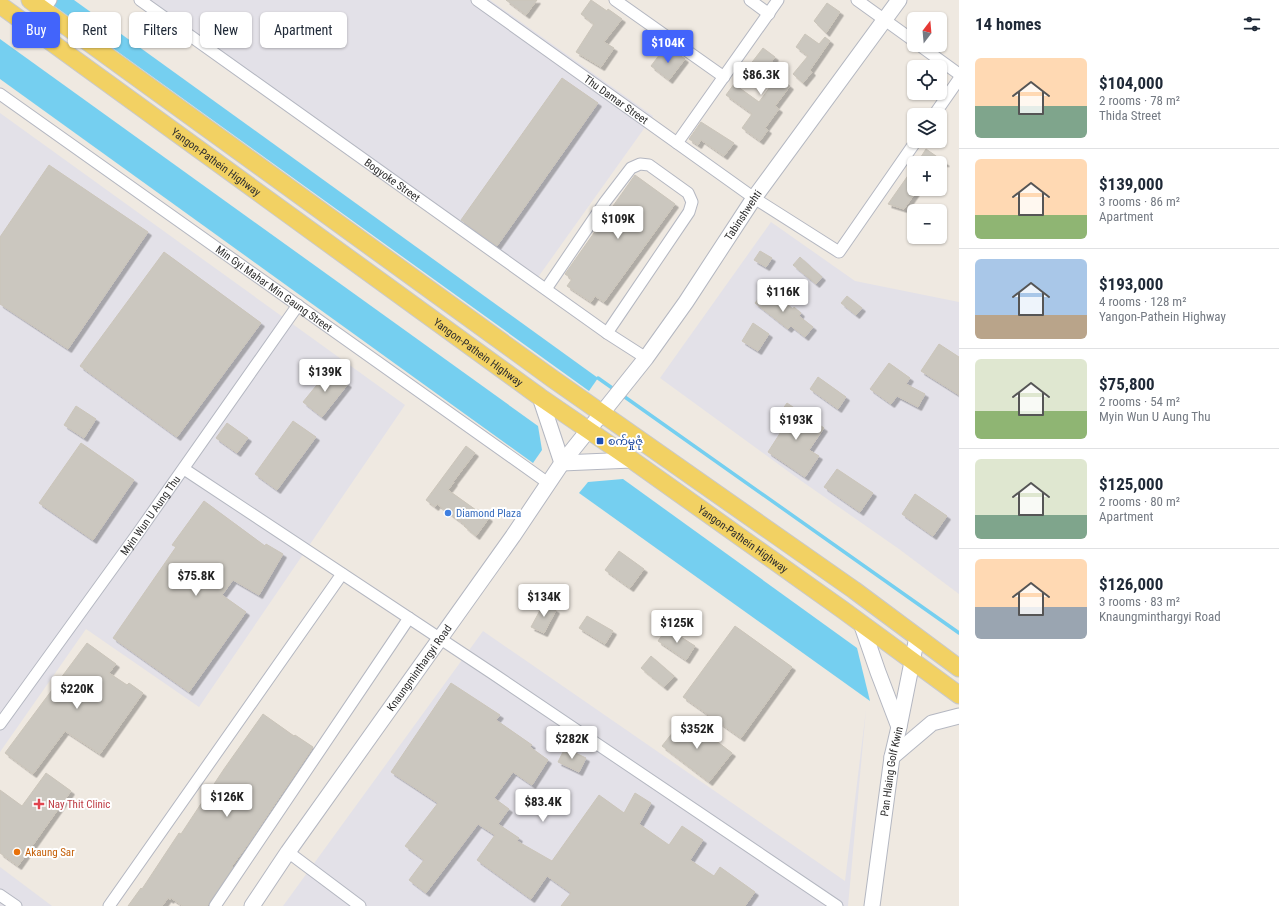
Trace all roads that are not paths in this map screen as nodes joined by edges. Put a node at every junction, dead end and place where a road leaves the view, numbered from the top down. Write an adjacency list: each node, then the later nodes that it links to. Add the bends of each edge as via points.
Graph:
1 (30, 0): 10 (main road, Yangon-Pathein Highway)
2 (140, 0): 23 (street, Bogyoke Street)
3 (615, 0): 16 (street)
4 (750, 0): 11 (street)
5 (778, 0): 11 (street)
6 (857, 0): 12 (street)
7 (899, 0): 12 (street, Tabinshwehti)
8 (480, 1): 20 (street, Thu Damar Street)
9 (2, 5): 27 (main road, Yangon-Pathein Highway)
10 (47, 6): 28 (main road, Yangon-Pathein Highway)
11 (769, 14): 16 (street)
12 (884, 20): 13 (street); 22 (street, Tabinshwehti)
13 (907, 36)
14 (929, 52): 15 (street)
15 (959, 74)
16 (724, 78): 20 (street)
17 (959, 79): 19 (street)
18 (0, 94): 24 (street, Min Gyi Mahar Min Gaung Street)
19 (939, 108)
20 (677, 144): 22 (street, Thu Damar Street)
21 (911, 148): 22 (street, Thu Damar Street, via 839,252)
22 (754, 198): 26 (street, Tabinshwehti)
23 (546, 289): 25 (street, Bogyoke Street); 25 (street, via 631,168 640,164 649,165 688,193 692,202 689,212)
24 (298, 305): 32 (street, Myin Wun U Aung Thu); 33 (street, Min Gyi Mahar Min Gaung Street)
25 (607, 333): 26 (street, Bogyoke Street)
26 (646, 358): 28 (street, Tabinshwehti)
27 (540, 397): 29 (main road, Yangon-Pathein Highway); 31 (street)
28 (601, 413): 29 (street, Tabinshwehti); 37 (main road, Yangon-Pathein Highway)
29 (588, 431): 30 (main road, Yangon-Pathein Highway); 31 (street, Knaungminthargyi Road)
30 (632, 460): 31 (street); 36 (main road, Yangon-Pathein Highway)
31 (562, 463): 33 (street, Knaungminthargyi Road)
32 (184, 469): 34 (street); 43 (street, Myin Wun U Aung Thu)
33 (548, 483): 38 (street, Knaungminthargyi Road)
34 (342, 574): 35 (street); 49 (street)
35 (409, 618): 38 (street); 50 (street)
36 (861, 623): 39 (main road, Yangon-Pathein Highway); 44 (street)
37 (917, 637): 39 (street, Pan Hlaing Golf Kwin); 40 (main road, Yangon-Pathein Highway)
38 (439, 638): 46 (street, Knaungminthargyi Road); 53 (street)
39 (912, 661): 41 (main road, Yangon-Pathein Highway); 44 (street, Pan Hlaing Golf Kwin)
40 (959, 668)
41 (959, 695)
42 (959, 716): 45 (street, via 932,723)
43 (0, 724)
44 (900, 727): 45 (street, Pan Hlaing Golf Kwin)
45 (892, 757): 54 (street, Pan Hlaing Golf Kwin)
46 (288, 852): 51 (street, Knaungminthargyi Road); 52 (street)
47 (0, 895): 48 (street)
48 (16, 906)
49 (109, 906)
50 (215, 906)
51 (252, 906)
52 (360, 906)
53 (837, 906)
54 (872, 906)

